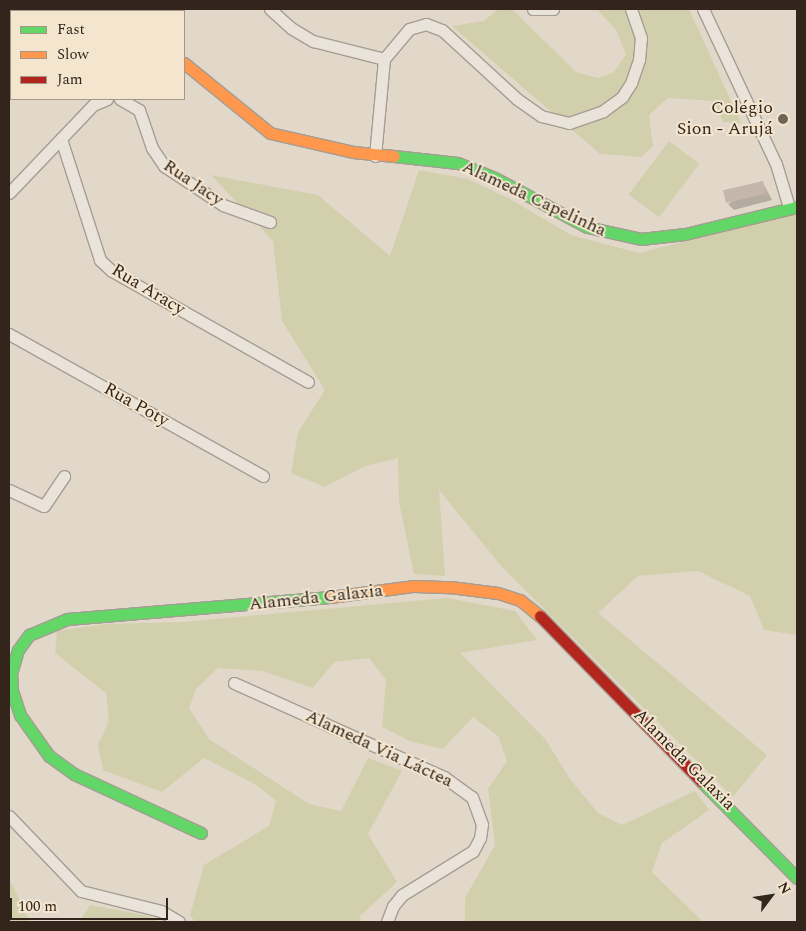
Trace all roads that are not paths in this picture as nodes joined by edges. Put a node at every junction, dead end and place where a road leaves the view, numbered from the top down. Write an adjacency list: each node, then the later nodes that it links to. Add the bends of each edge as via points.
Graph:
1 (270, 9): 6 (street, via 291,28 313,40)
2 (533, 9): 3 (street)
3 (553, 9)
4 (632, 9): 6 (street, via 641,38 639,60 631,83 622,97 582,121 556,122 541,116 517,99 460,43 442,30 426,24 409,29)
5 (703, 9): 13 (street)
6 (384, 59): 11 (street)
7 (185, 64): 11 (street, Alameda Capelinha, via 270,133)
8 (105, 100): 10 (street, via 93,105)
9 (122, 100): 14 (street, Rua Jacy, via 139,110 152,148 164,166 223,205)
10 (61, 139): 12 (street); 16 (street, Rua Aracy, via 100,260 112,271)
11 (375, 156): 13 (street, Alameda Capelinha, via 458,163 495,178 588,227 632,238 686,234)
12 (9, 193)
13 (793, 207)
14 (270, 222)
15 (9, 334): 18 (street, Rua Poty)
16 (308, 382)
17 (64, 476): 19 (street, via 44,506)
18 (263, 476)
19 (9, 490)
20 (234, 683): 25 (street, Alameda Via Láctea, via 444,777 472,797 482,824 480,838 473,851 402,895 393,906)
21 (9, 816): 24 (street, via 81,891 161,911)
22 (201, 832): 23 (street, Alameda Galaxia, via 74,774 49,756 20,715 12,691 11,674 18,650 29,635 49,624 68,619 318,599 414,586 450,586 498,592 520,600 541,617)
23 (797, 878)
24 (179, 922)
25 (388, 922)

